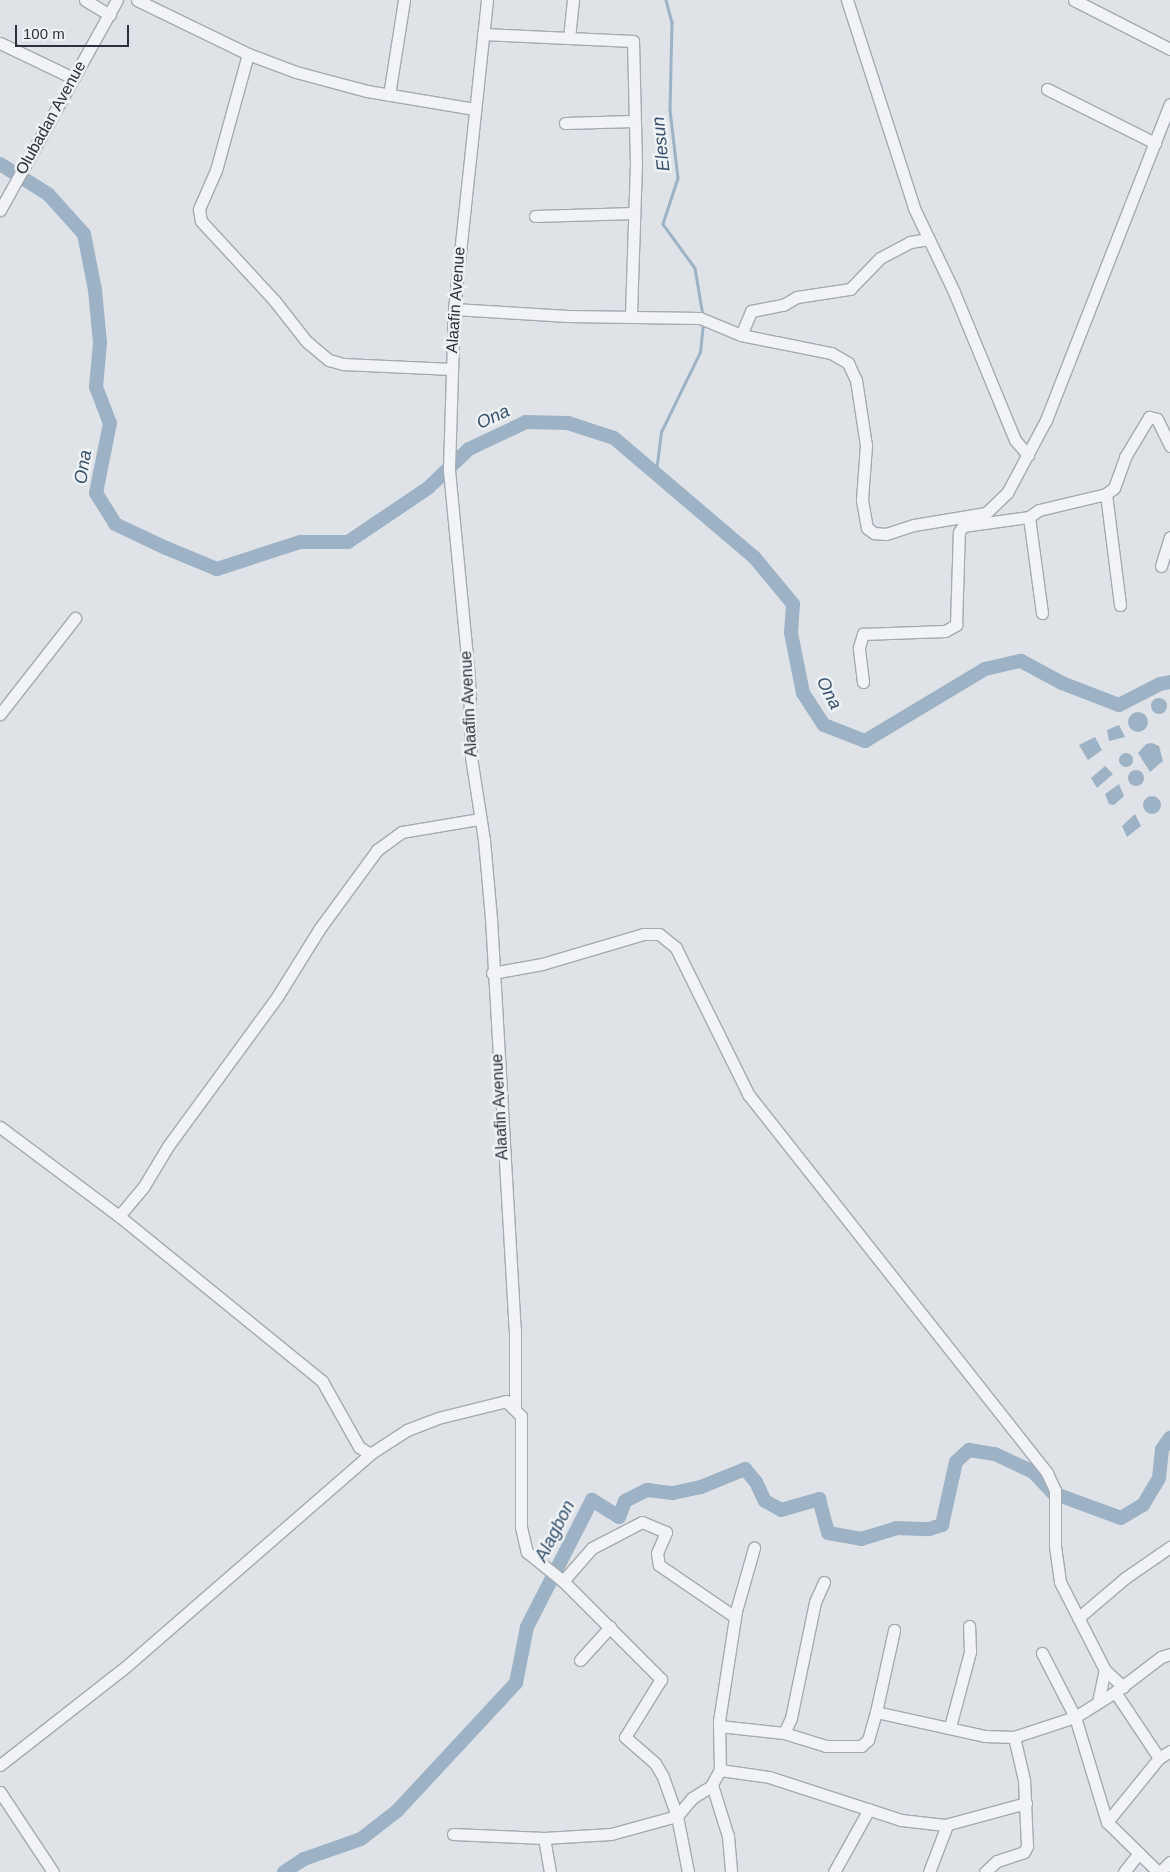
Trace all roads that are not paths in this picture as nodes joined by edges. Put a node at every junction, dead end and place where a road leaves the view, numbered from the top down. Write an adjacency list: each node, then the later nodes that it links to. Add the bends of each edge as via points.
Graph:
1 (85, 0): 9 (street)
2 (117, 0): 9 (street, Olubadan Avenue)
3 (137, 0): 14 (street)
4 (404, 0): 17 (street)
5 (488, 0): 10 (street, Alaafin Avenue)
6 (573, 0): 11 (street)
7 (847, 0): 26 (street, via 905,183)
8 (1074, 0): 13 (street)
9 (110, 14): 15 (street, Olubadan Avenue)
10 (483, 34): 11 (street); 19 (street, Alaafin Avenue)
11 (569, 38): 20 (street, via 633,42)
12 (0, 43): 15 (street)
13 (1170, 49)
14 (248, 54): 17 (street, via 296,72); 30 (street, via 216,170 199,210 201,221 274,300 306,341 329,360 343,364)
15 (73, 78): 23 (street, Olubadan Avenue)
16 (1047, 89): 22 (street)
17 (389, 95): 19 (street)
18 (1170, 104): 22 (street)
19 (474, 109): 27 (street, Alaafin Avenue)
20 (633, 121): 21 (street); 24 (street)
21 (565, 123)
22 (1155, 143): 32 (street, via 1046,420)
23 (0, 210)
24 (634, 213): 25 (street); 28 (street)
25 (535, 216)
26 (929, 239): 29 (street, via 910,242 880,258 850,290 797,298 782,305 751,310); 32 (street, via 1015,440)
27 (454, 309): 28 (street, via 568,316); 30 (street, Alaafin Avenue)
28 (631, 315): 29 (street, via 705,320)
29 (741, 335): 34 (street, via 807,346 831,353 848,363 856,380 866,444 862,500 864,518 870,531 886,534 914,525 986,514)
30 (452, 369): 44 (street, Alaafin Avenue, via 449,470 469,678 471,757)
31 (1170, 446): 33 (street, via 1157,419 1148,417 1125,457 1114,488)
32 (1028, 455): 34 (street, via 1007,493)
33 (1106, 494): 35 (street, via 1039,510); 39 (street)
34 (991, 508): 36 (street)
35 (1029, 517): 36 (street); 40 (street)
36 (998, 523): 42 (street, via 966,525 959,532 957,621 953,628 863,634 859,647)
37 (1170, 537): 38 (street)
38 (1161, 566)
39 (1120, 605)
40 (1042, 613)
41 (75, 618): 43 (street)
42 (863, 682)
43 (0, 714)
44 (479, 818): 45 (street, Alaafin Avenue, via 491,918); 47 (street, via 402,832 376,850 320,928 277,997 168,1146 144,1186)
45 (492, 973): 48 (street, Alaafin Avenue, via 515,1330); 55 (street, via 542,964 630,936 652,933 667,938 690,973 748,1094 1047,1473 1054,1490 1055,1546 1060,1582)
46 (0, 1127): 47 (street)
47 (119, 1216): 49 (street, via 322,1382 359,1447)
48 (515, 1408): 49 (street, via 506,1401 456,1411 407,1430); 52 (street, Alaafin Avenue, via 522,1426 524,1544 527,1552)
49 (370, 1454): 73 (street, via 124,1669)
50 (1170, 1547): 55 (street, via 1125,1578)
51 (754, 1548): 54 (street)
52 (561, 1579): 54 (street, via 592,1548 642,1522 666,1532 657,1553 658,1565); 56 (street, Alaafin Avenue)
53 (824, 1582): 69 (street, via 815,1602 791,1718)
54 (735, 1617): 67 (street)
55 (1078, 1618): 62 (street)
56 (610, 1626): 61 (street); 79 (street, Alaafin Avenue, via 661,1678 625,1738 655,1763)
57 (969, 1626): 68 (street, via 970,1652)
58 (894, 1630): 65 (street)
59 (1042, 1653): 66 (street)
60 (1170, 1654): 63 (street, via 1161,1657)
61 (580, 1660)
62 (1105, 1670): 63 (street); 64 (street)
63 (1119, 1689): 64 (street); 72 (street)
64 (1098, 1702): 66 (street)
65 (876, 1712): 68 (street); 69 (street, via 868,1740 861,1746 826,1746)
66 (1075, 1717): 70 (street); 80 (street)
67 (719, 1726): 69 (street); 74 (street)
68 (950, 1727): 70 (street, via 985,1736)
69 (784, 1733)
70 (1014, 1737): 77 (street)
71 (1170, 1751): 72 (street)
72 (1159, 1758): 80 (street)
73 (0, 1765)
74 (720, 1770): 75 (street); 78 (street, via 769,1777)
75 (712, 1785): 79 (street, via 692,1798); 89 (street, via 728,1836)
76 (0, 1792): 86 (street)
77 (1026, 1803): 81 (street); 92 (street, via 1026,1851 997,1861)
78 (869, 1810): 81 (street, via 901,1820); 90 (street)
79 (677, 1816): 83 (street, via 611,1834); 88 (street)
80 (1107, 1822): 84 (street)
81 (947, 1825): 91 (street)
82 (453, 1834): 83 (street)
83 (544, 1838): 87 (street)
84 (1139, 1853): 93 (street); 94 (street)
85 (1170, 1862): 94 (street)
86 (53, 1872)
87 (550, 1872)
88 (688, 1872)
89 (731, 1872)
90 (834, 1872)
91 (929, 1872)
92 (986, 1872)
93 (1124, 1872)
94 (1159, 1872)

